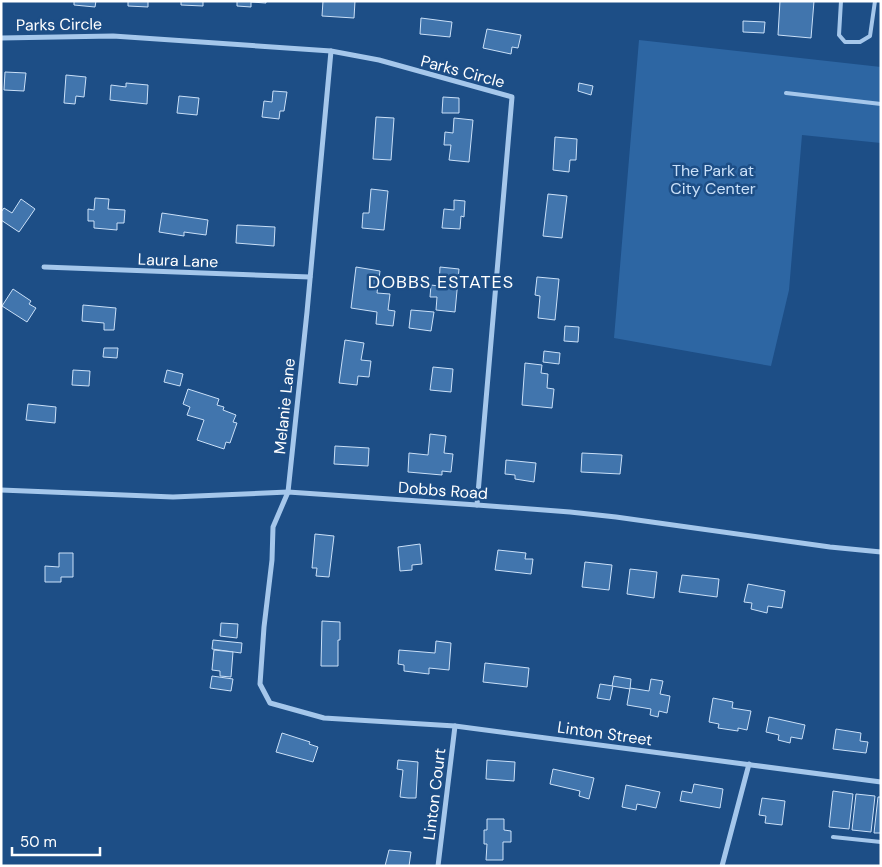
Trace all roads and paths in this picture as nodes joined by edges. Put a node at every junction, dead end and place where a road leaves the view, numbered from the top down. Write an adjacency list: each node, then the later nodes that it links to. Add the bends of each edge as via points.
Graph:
1 (841, 1): 2 (lane, via 839,34 845,42 860,42 870,36)
2 (875, 1)
3 (1, 38): 4 (street, Parks Circle, via 113,36)
4 (331, 51): 8 (street, Melanie Lane); 11 (street, Parks Circle, via 379,60 512,97)
5 (786, 93): 6 (lane)
6 (881, 104)
7 (44, 267): 8 (street, Laura Lane)
8 (310, 277): 10 (street, Melanie Lane)
9 (1, 490): 10 (street, Dobbs Road, via 173,497)
10 (288, 492): 11 (street, Dobbs Road); 13 (street, Melanie Lane, via 273,526 260,684 270,703)
11 (476, 505): 12 (street, Dobbs Road, via 616,517)
12 (881, 552)
13 (324, 718): 14 (street, Linton Street)
14 (455, 726): 15 (street, Linton Street); 19 (street, Linton Court)
15 (749, 764): 16 (street, Linton Street); 20 (street)
16 (881, 782)
17 (833, 837): 18 (lane)
18 (881, 842)
19 (438, 866)
20 (722, 866)

